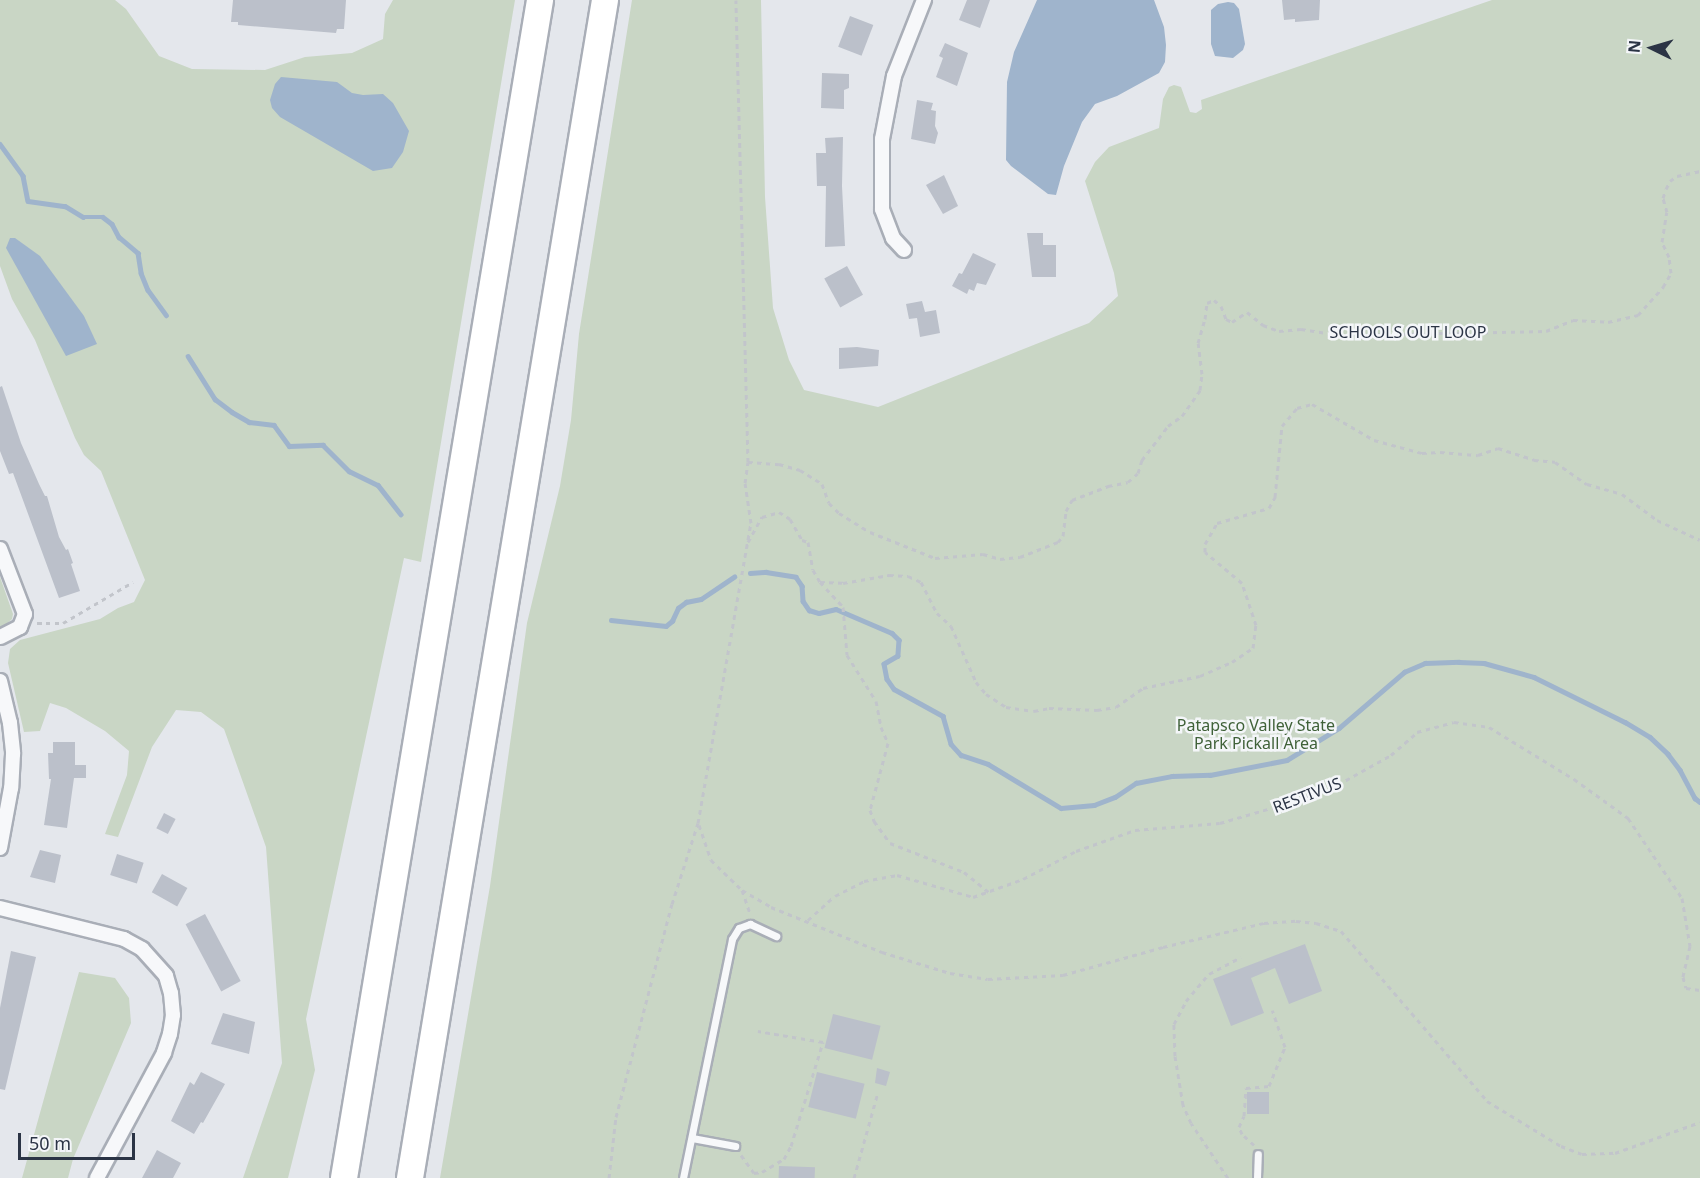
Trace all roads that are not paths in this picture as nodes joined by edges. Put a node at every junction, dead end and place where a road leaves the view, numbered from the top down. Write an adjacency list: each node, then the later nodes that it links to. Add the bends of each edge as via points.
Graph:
1 (540, 0): 15 (highway)
2 (605, 0): 16 (highway)
3 (924, 0): 4 (street, via 894,76 882,139 882,209 893,238)
4 (904, 250)
5 (0, 549): 6 (street, via 23,606 24,621)
6 (0, 637)
7 (0, 681): 8 (street, via 13,754)
8 (0, 848)
9 (0, 908): 14 (street, via 124,939 142,949 166,976 173,1015 164,1053)
10 (777, 936): 11 (lane, via 753,925 739,927 732,939)
11 (692, 1138): 12 (lane); 17 (lane)
12 (735, 1146)
13 (1258, 1155): 18 (lane)
14 (97, 1178)
15 (344, 1178)
16 (410, 1178)
17 (683, 1178)
18 (1257, 1178)

